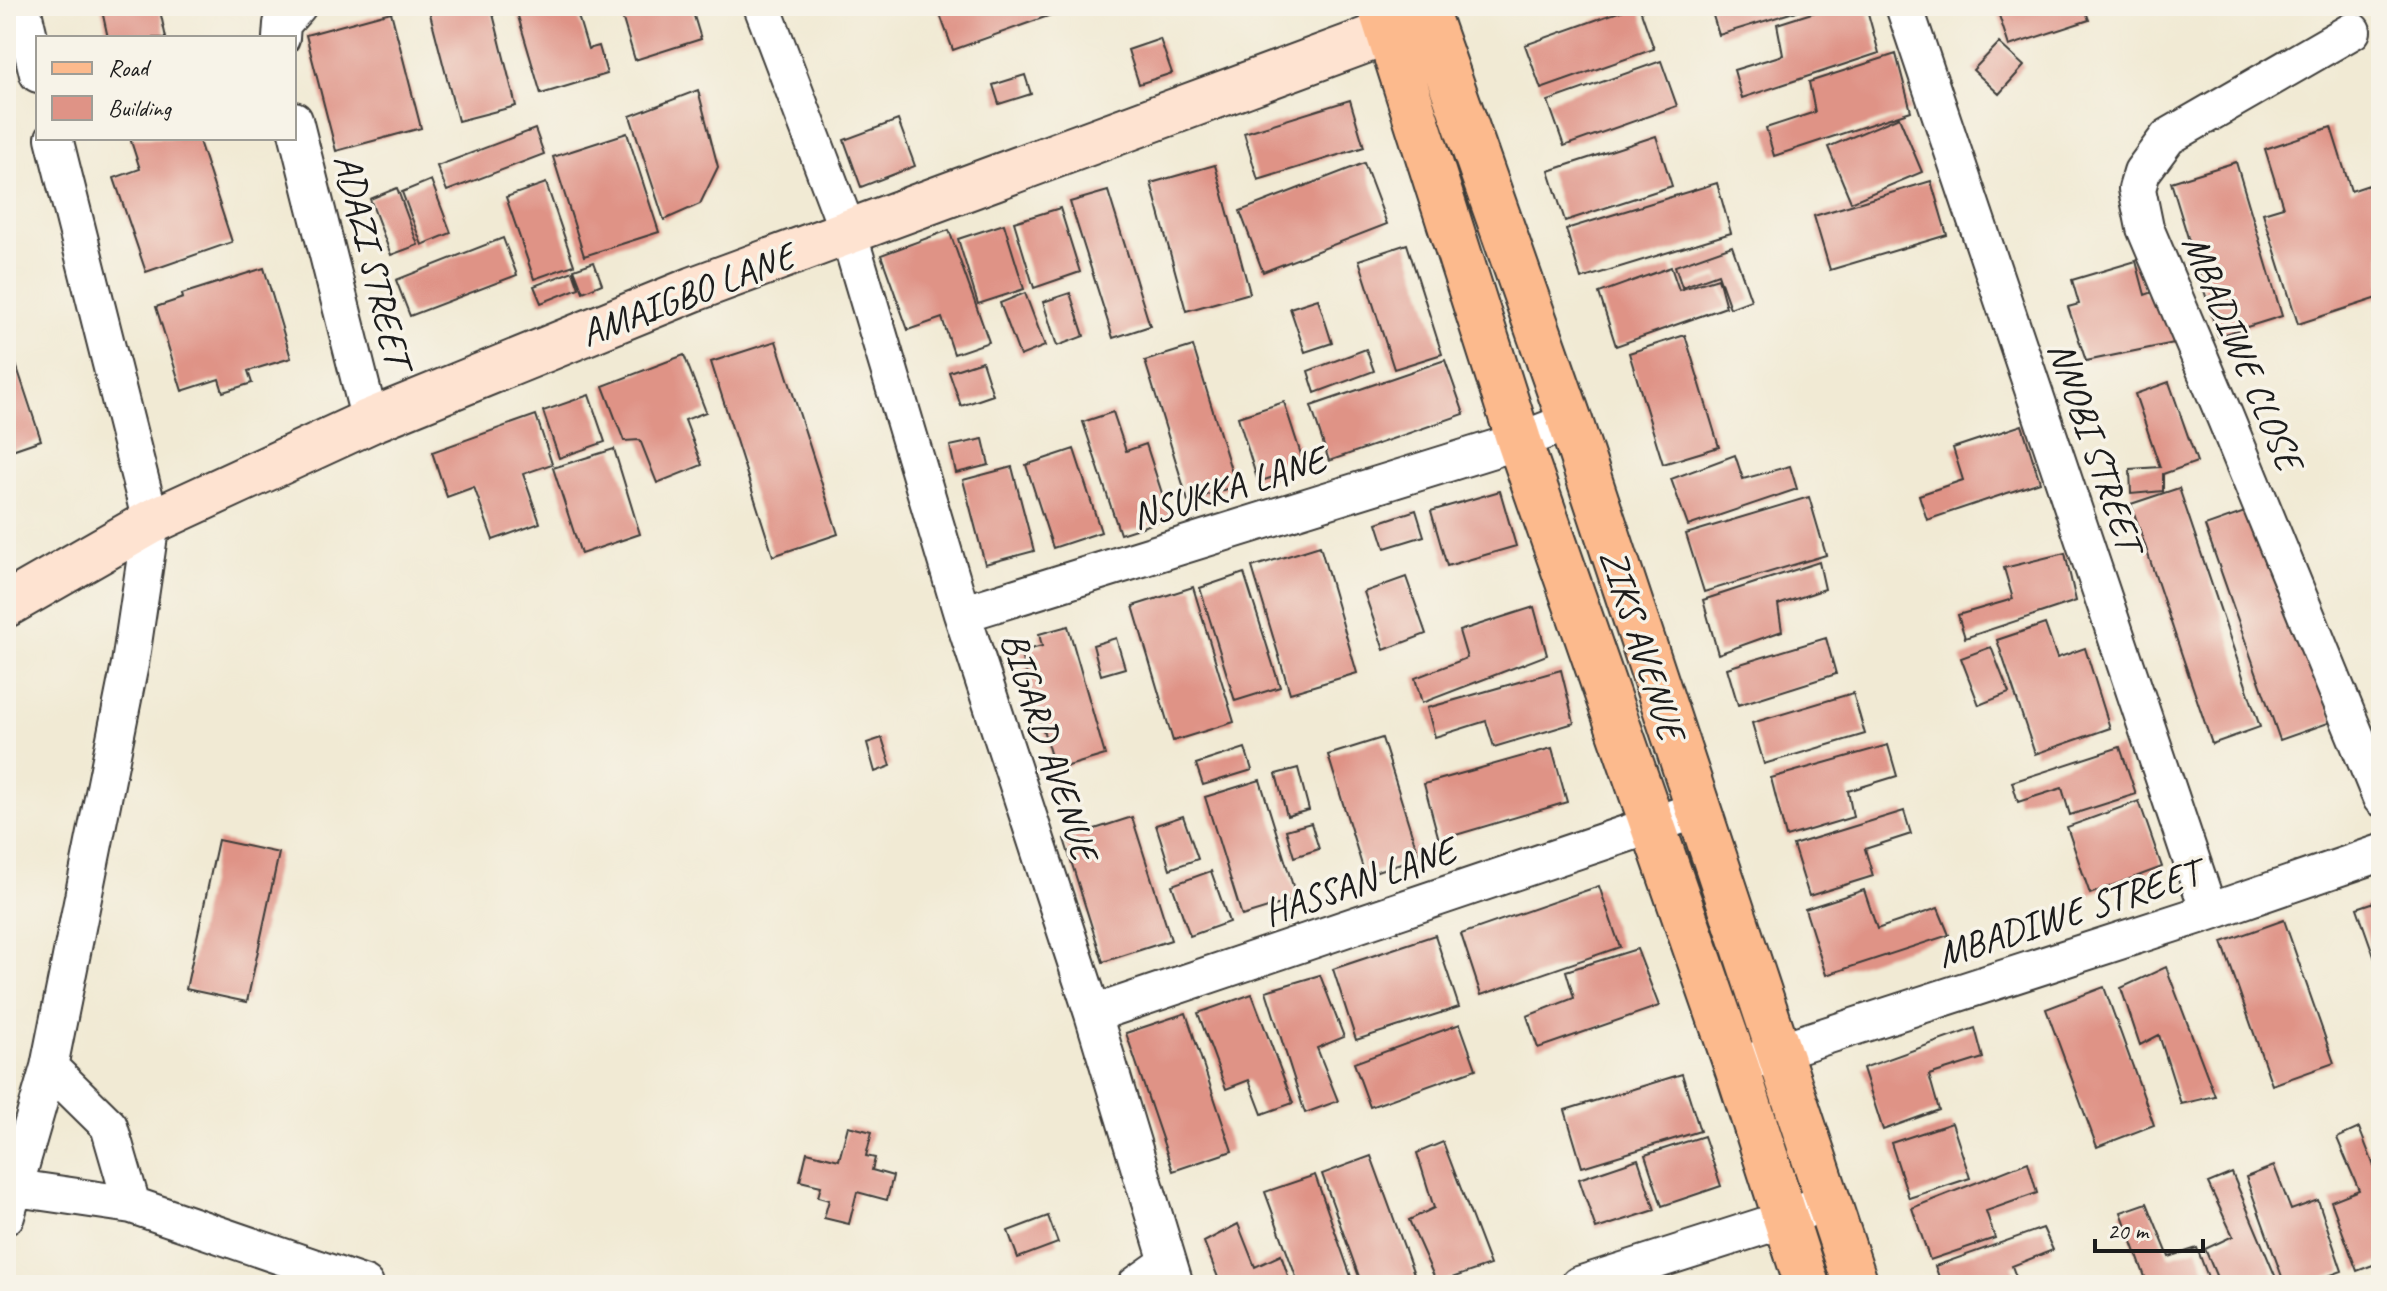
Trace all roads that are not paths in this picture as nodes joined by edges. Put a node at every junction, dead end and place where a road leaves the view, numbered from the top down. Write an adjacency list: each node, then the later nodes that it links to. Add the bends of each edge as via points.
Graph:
1 (298, 6): 8 (street, via 282,24)
2 (762, 6): 12 (street)
3 (1424, 6): 14 (main road, ZIKS AVENUE)
4 (1904, 6): 23 (street, NNOBI STREET)
5 (24, 16): 9 (street)
6 (1385, 19): 12 (main road, AMAIGBO LANE); 15 (main road, ZIKS AVENUE)
7 (2352, 31): 19 (street, MBADIWE CLOSE, via 2168,137 2142,172 2137,189 2145,228)
8 (281, 36)
9 (36, 66)
10 (296, 128): 13 (street, ADAZI STREET)
11 (55, 140): 16 (street)
12 (848, 232): 13 (main road, AMAIGBO LANE); 18 (street, BIGARD AVENUE)
13 (370, 421): 16 (main road, AMAIGBO LANE)
14 (1570, 421): 15 (street, NSUKKA LANE); 20 (main road, ZIKS AVENUE)
15 (1519, 441): 18 (street, NSUKKA LANE); 21 (main road, ZIKS AVENUE)
16 (151, 522): 17 (main road, AMAIGBO LANE); 26 (street, via 130,664)
17 (6, 605)
18 (962, 614): 24 (street, BIGARD AVENUE)
19 (2381, 798)
20 (1697, 810): 21 (street, HASSAN LANE); 25 (main road, ZIKS AVENUE)
21 (1652, 827): 24 (street, HASSAN LANE); 27 (main road, ZIKS AVENUE)
22 (2381, 853): 23 (street, MBADIWE STREET)
23 (2209, 912): 25 (street, MBADIWE STREET)
24 (1093, 1014): 32 (street, BIGARD AVENUE)
25 (1779, 1051): 27 (street, MBADIWE STREET); 28 (main road, ZIKS AVENUE)
26 (49, 1067): 29 (street); 30 (street, via 109,1126)
27 (1737, 1068): 31 (main road, ZIKS AVENUE)
28 (1827, 1200): 31 (street); 37 (main road, ZIKS AVENUE)
29 (11, 1202): 30 (street)
30 (132, 1205): 33 (street)
31 (1786, 1219): 35 (street); 36 (main road, ZIKS AVENUE)
32 (1171, 1274): 34 (street)
33 (365, 1285)
34 (1136, 1285)
35 (1579, 1285)
36 (1807, 1285)
37 (1856, 1285)

